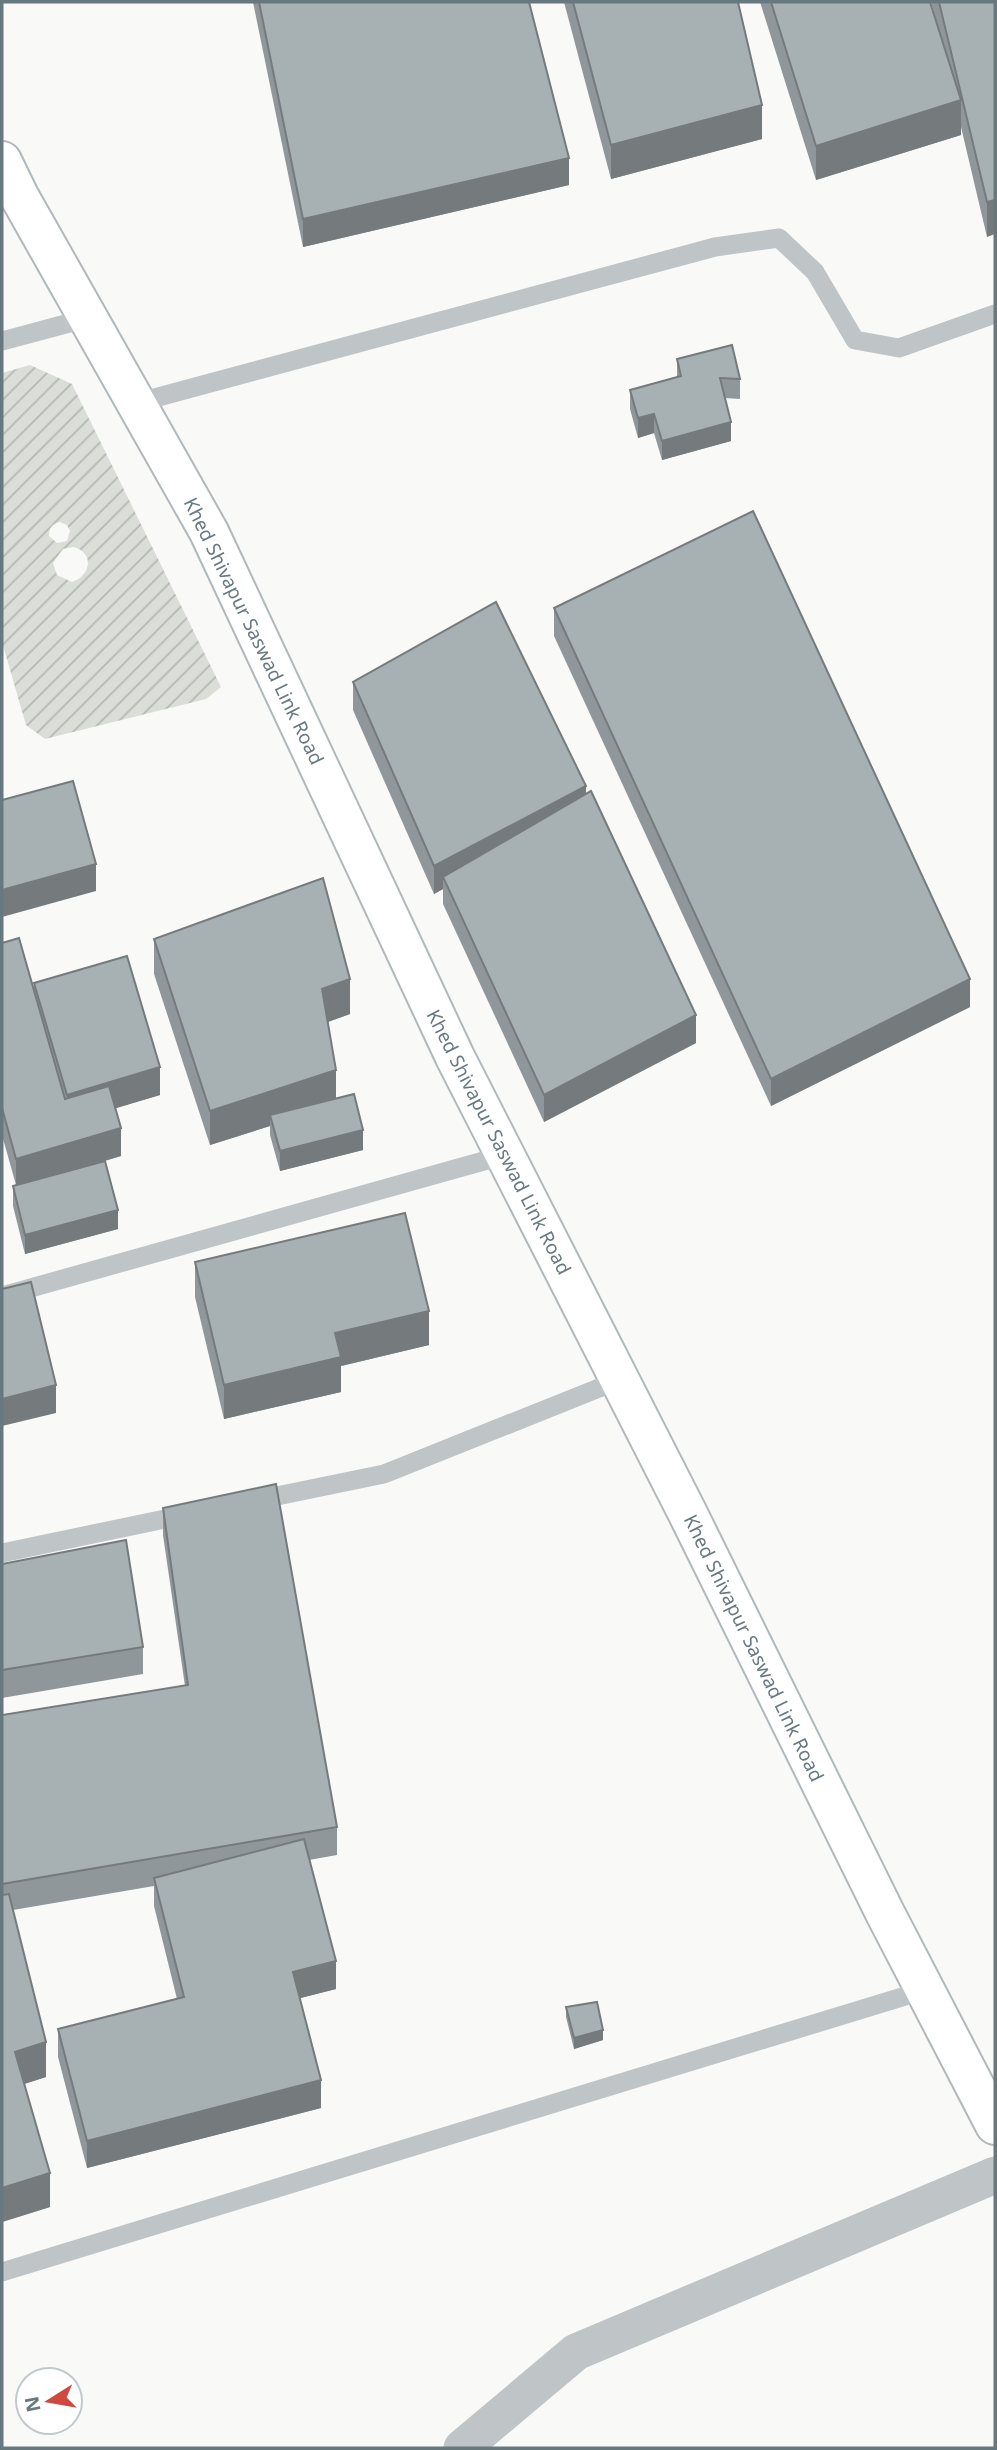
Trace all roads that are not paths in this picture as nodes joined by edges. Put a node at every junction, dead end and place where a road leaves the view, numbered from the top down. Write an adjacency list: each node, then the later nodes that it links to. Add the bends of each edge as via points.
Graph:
1 (2, 161): 3 (main road, Khed Shivapur Saswad Link Road)
2 (995, 314): 5 (lane, via 899,348 855,340 816,272 779,238 715,247)
3 (88, 318): 4 (lane); 5 (main road, Khed Shivapur Saswad Link Road)
4 (2, 341)
5 (136, 403): 6 (main road, Khed Shivapur Saswad Link Road, via 209,532)
6 (505, 1155): 7 (lane); 8 (main road, Khed Shivapur Saswad Link Road)
7 (2, 1296)
8 (620, 1380): 9 (lane, via 384,1474); 12 (main road, Khed Shivapur Saswad Link Road)
9 (234, 1505)
10 (206, 1510): 11 (lane)
11 (2, 1553)
12 (925, 1990): 13 (main road, Khed Shivapur Saswad Link Road); 15 (lane)
13 (995, 2124)
14 (995, 2175): 16 (street, via 576,2352)
15 (2, 2272)
16 (462, 2448)

